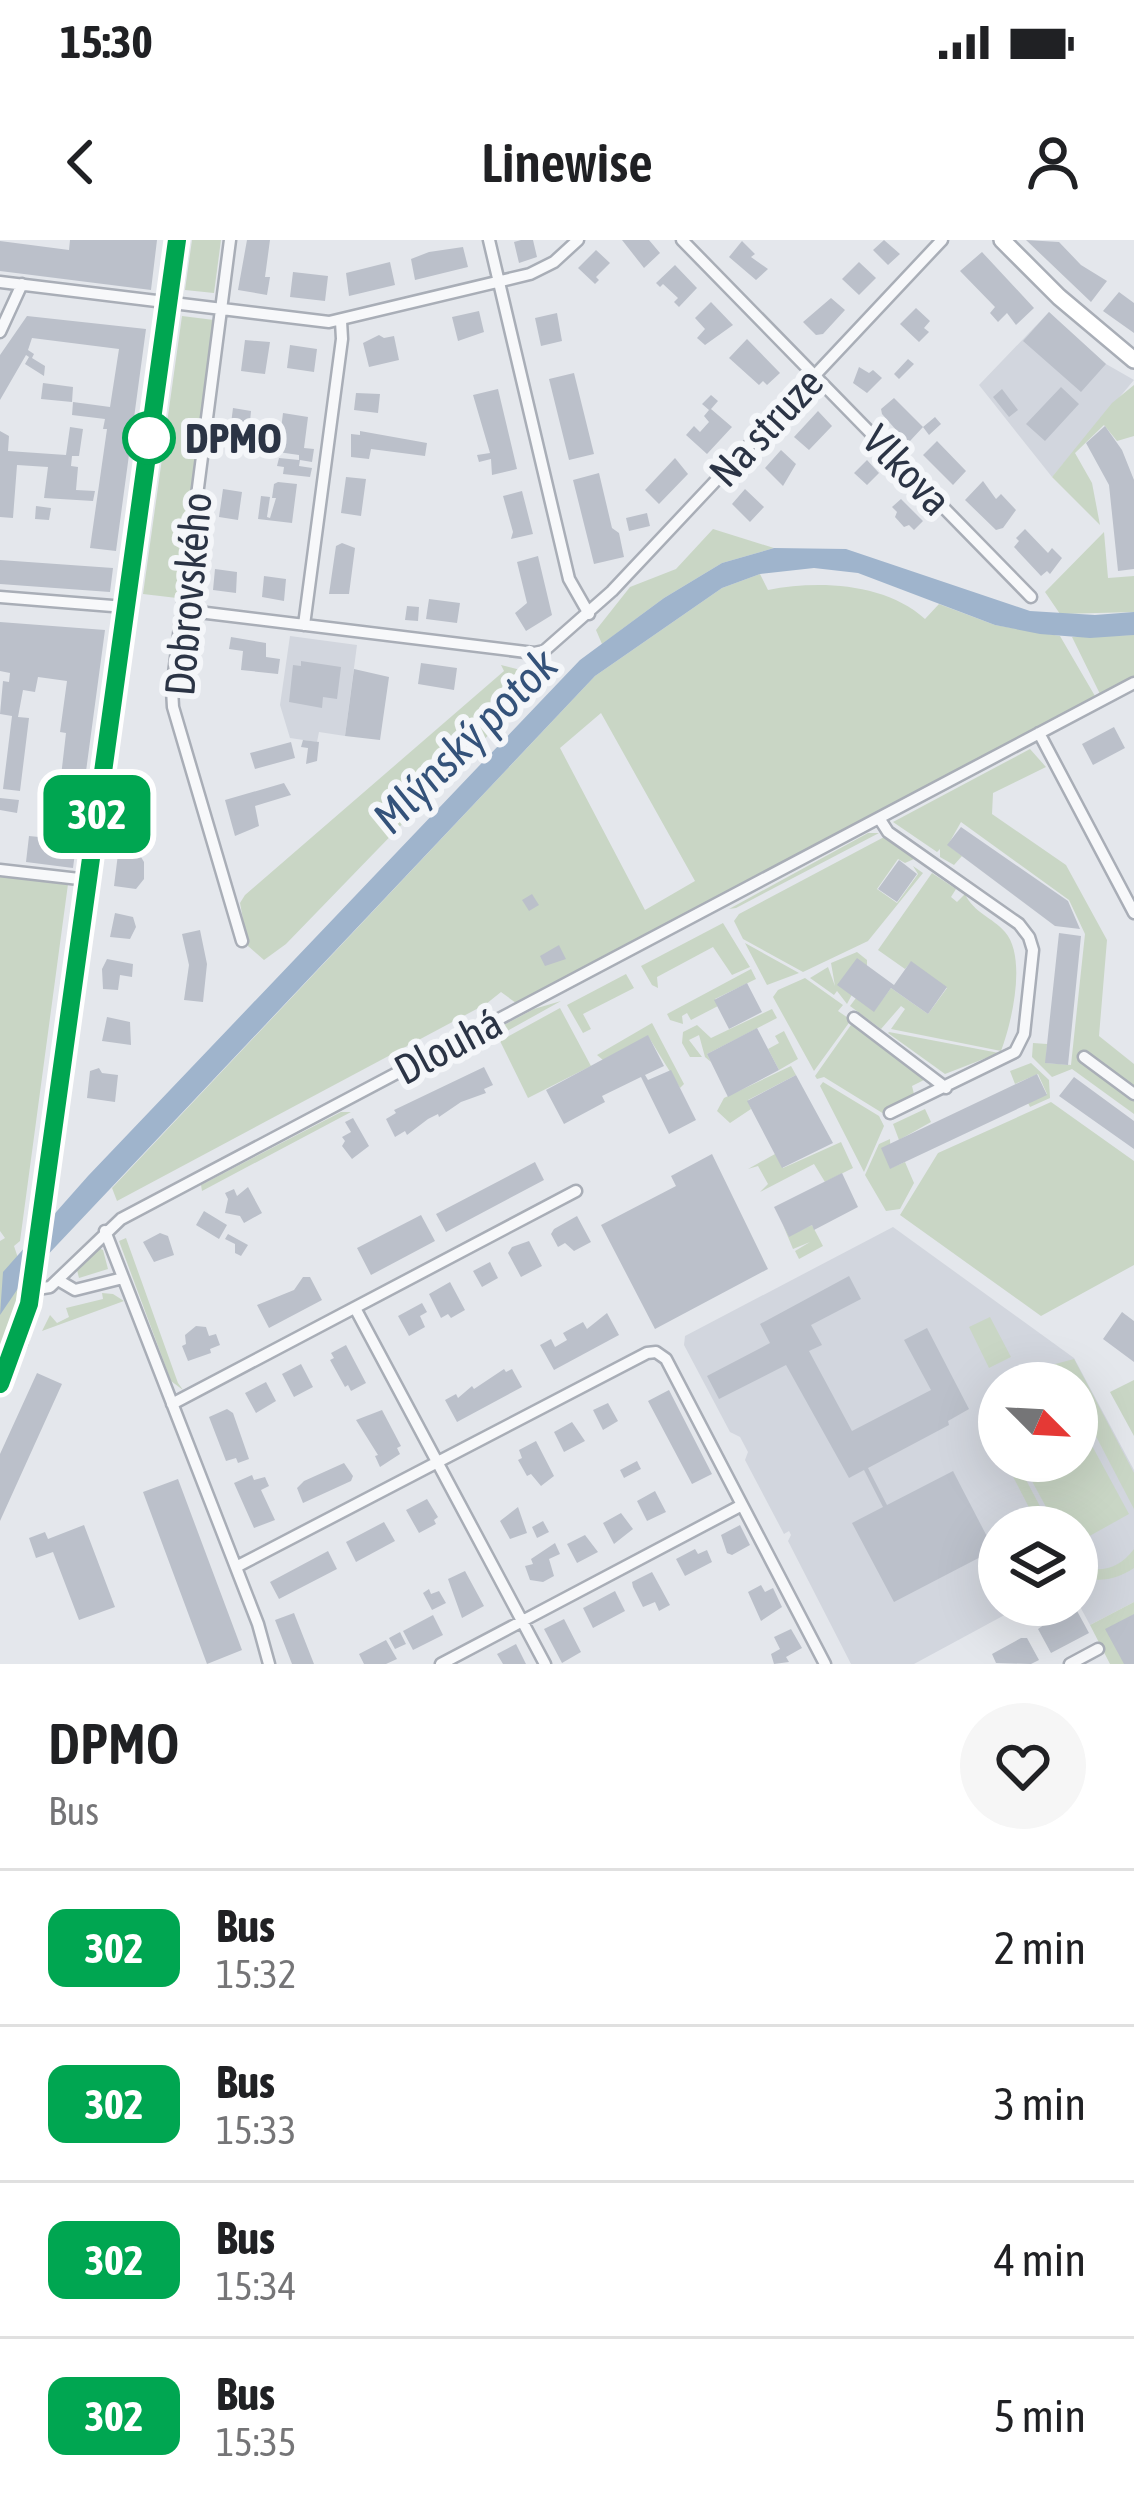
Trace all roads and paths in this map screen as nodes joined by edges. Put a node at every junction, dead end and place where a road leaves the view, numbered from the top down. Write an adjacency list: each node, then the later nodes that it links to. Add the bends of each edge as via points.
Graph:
1 (177, 240): 11 (main road, Dobrovského)
2 (230, 240): 12 (street, Dobrovského)
3 (489, 240): 9 (street)
4 (578, 240): 9 (street, via 548,266)
5 (682, 240): 16 (street, Vlkova)
6 (943, 240): 16 (street, Na struze)
7 (1001, 240): 15 (main road)
8 (0, 281): 10 (street)
9 (500, 283): 13 (street); 21 (street, via 569,579)
10 (22, 284): 11 (street); 14 (street)
11 (168, 303): 12 (street); 19 (main road, Dobrovského)
12 (220, 310): 13 (street); 20 (street, Dobrovského)
13 (341, 321): 22 (street)
14 (0, 332)
15 (1134, 360)
16 (815, 376): 17 (street, Vlkova); 21 (street, Na struze)
17 (1031, 596)
18 (0, 597): 19 (street)
19 (125, 607): 28 (main road, Dobrovského)
20 (182, 610): 22 (street, Na struze); 30 (street, Dobrovského, via 173,706)
21 (590, 614): 22 (street, Na struze, via 534,653)
22 (304, 625)
23 (1131, 685): 24 (street); 25 (street, Dlouhá)
24 (1134, 699)
25 (1039, 733): 26 (street, Dlouhá); 29 (street)
26 (879, 818): 33 (street, via 1018,925 1033,950 1019,1047); 37 (street, Dlouhá)
27 (0, 870): 28 (street)
28 (88, 880): 40 (main road, Dobrovského)
29 (1134, 913)
30 (242, 941)
31 (854, 1018): 33 (street)
32 (1084, 1057): 34 (street)
33 (946, 1088): 35 (street)
34 (1134, 1094)
35 (890, 1113)
36 (576, 1192): 41 (street)
37 (105, 1231): 38 (street); 39 (street, Dlouhá)
38 (123, 1278): 39 (street, via 75,1290); 43 (street)
39 (58, 1280): 40 (street, Dlouhá)
40 (31, 1290): 42 (main road, Dobrovského)
41 (355, 1308): 43 (street); 44 (street)
42 (0, 1384)
43 (172, 1404): 46 (street)
44 (439, 1463): 45 (street, via 656,1352); 46 (street); 47 (street)
45 (742, 1505): 47 (street); 52 (street)
46 (236, 1567): 49 (street)
47 (522, 1621): 50 (street); 51 (street)
48 (1098, 1649): 53 (street)
49 (269, 1664)
50 (441, 1664)
51 (545, 1664)
52 (825, 1664)
53 (1070, 1664)

